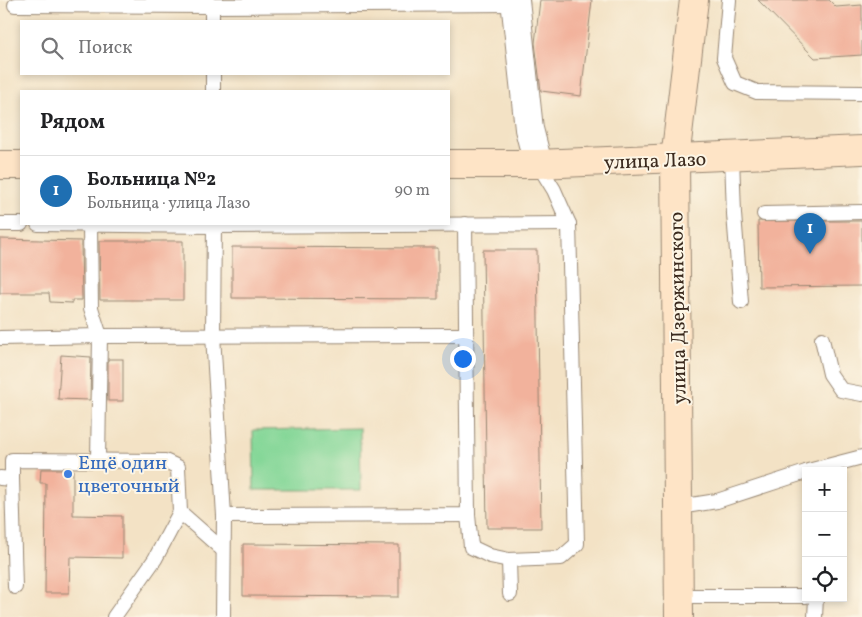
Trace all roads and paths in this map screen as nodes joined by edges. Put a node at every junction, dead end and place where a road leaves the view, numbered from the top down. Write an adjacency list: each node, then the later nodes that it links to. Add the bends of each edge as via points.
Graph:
1 (694, 0): 12 (main road, улица Дзержинского)
2 (729, 0): 9 (lane, via 724,58 735,83 757,92)
3 (515, 2): 4 (lane); 16 (street, via 529,128)
4 (209, 3): 5 (lane); 6 (lane)
5 (15, 5)
6 (212, 20)
7 (213, 75): 8 (lane)
8 (213, 90)
9 (862, 93)
10 (862, 150): 11 (main road, улица Лазо)
11 (732, 157): 12 (main road, улица Лазо); 26 (lane)
12 (675, 159): 16 (main road, улица Лазо); 39 (main road, улица Дзержинского)
13 (0, 164): 14 (main road)
14 (20, 164)
15 (450, 164): 16 (main road, улица Лазо)
16 (538, 164): 23 (lane)
17 (862, 212): 18 (lane)
18 (764, 214)
19 (0, 224): 20 (lane)
20 (20, 224)
21 (450, 224): 22 (lane)
22 (465, 224): 23 (lane); 28 (lane)
23 (569, 224): 44 (lane, via 577,544 560,558)
24 (90, 225): 29 (lane, via 91,308)
25 (214, 225): 27 (lane)
26 (741, 302)
27 (213, 335): 28 (lane); 29 (lane); 42 (lane)
28 (466, 335): 41 (lane)
29 (100, 336): 30 (lane); 35 (lane)
30 (0, 338)
31 (822, 339): 32 (lane, via 830,374 841,390)
32 (862, 394)
33 (862, 457): 36 (lane)
34 (6, 460): 35 (lane); 38 (lane)
35 (98, 460): 40 (lane, via 165,461 178,467)
36 (825, 467)
37 (802, 474): 39 (lane, via 717,501)
38 (6, 478): 45 (lane)
39 (679, 507): 49 (main road, улица Дзержинского)
40 (180, 512): 43 (lane); 50 (lane, via 155,559)
41 (468, 515): 42 (lane); 44 (lane, via 471,547)
42 (224, 516): 43 (lane)
43 (223, 550): 51 (lane)
44 (509, 560): 46 (lane)
45 (14, 587)
46 (510, 594)
47 (802, 596): 49 (lane)
48 (816, 602): 52 (lane)
49 (680, 606)
50 (114, 617)
51 (224, 617)
52 (815, 617)

